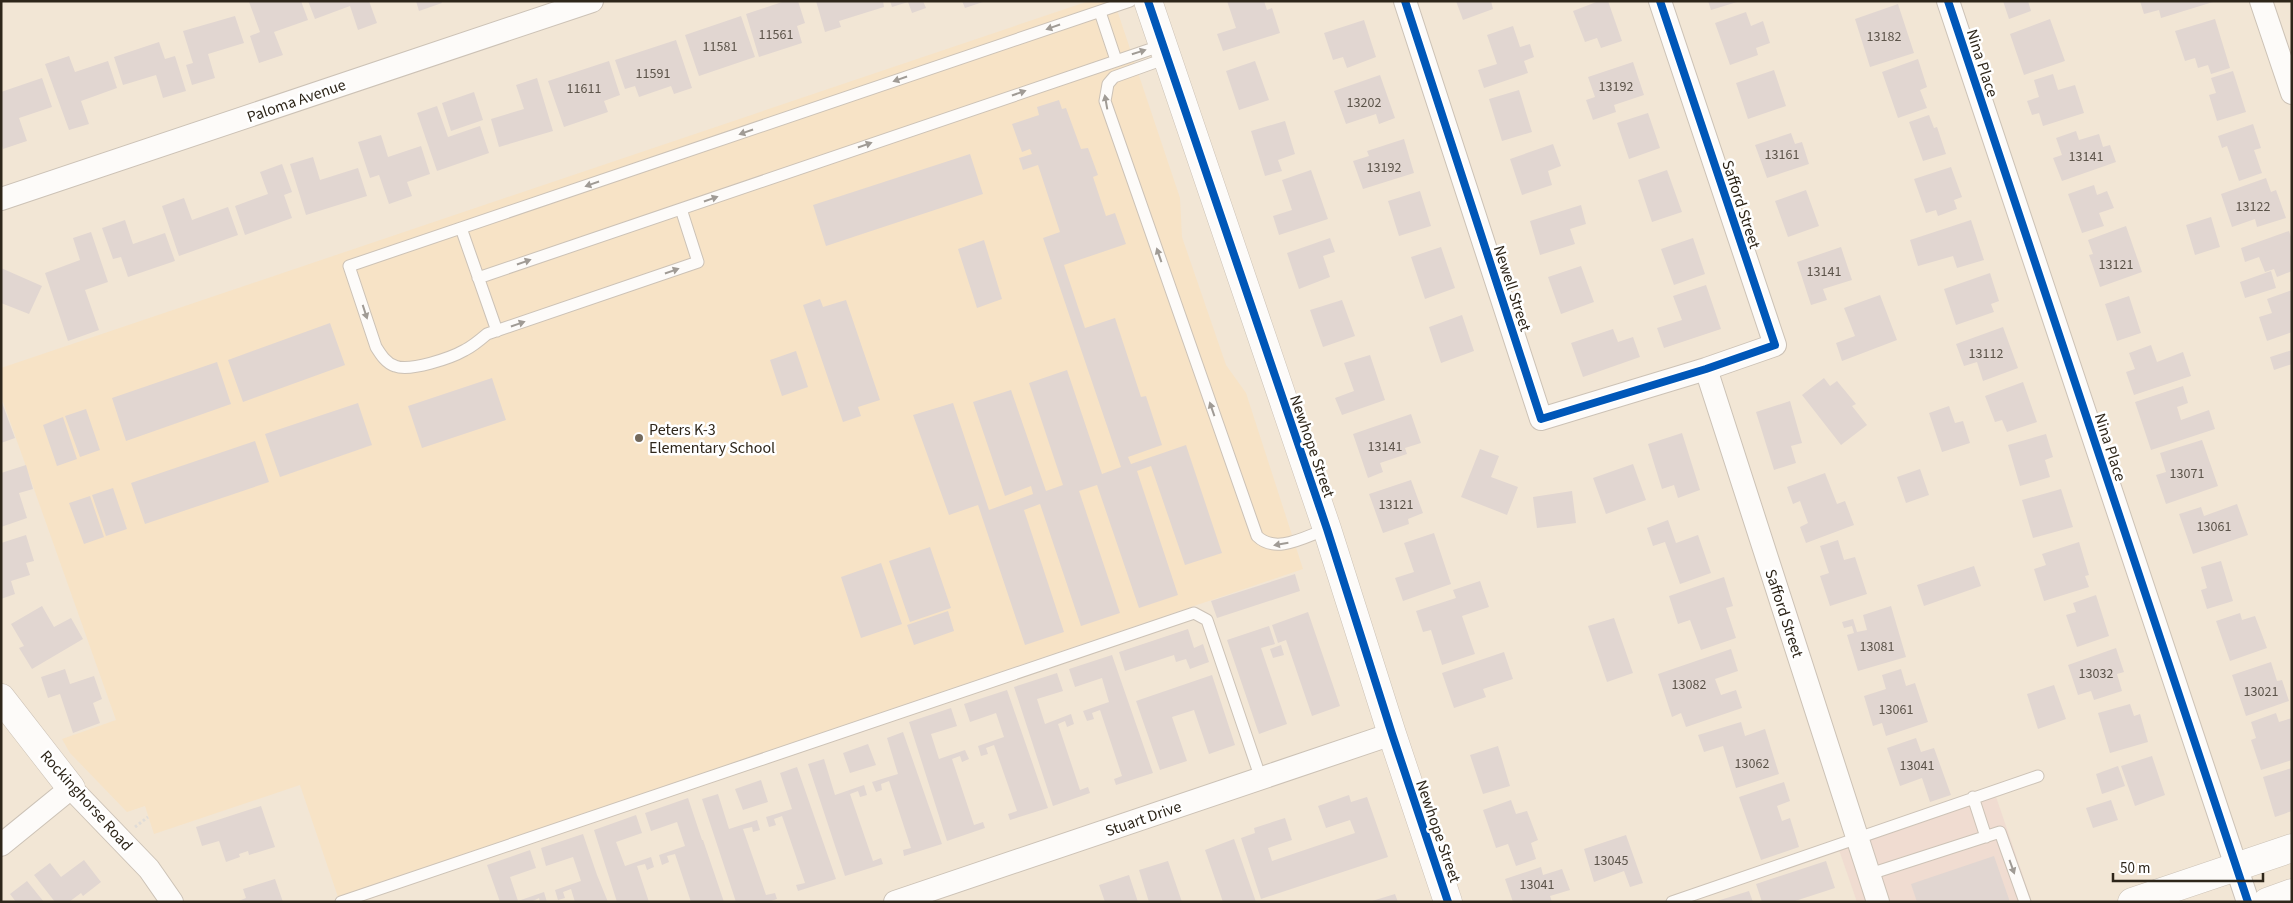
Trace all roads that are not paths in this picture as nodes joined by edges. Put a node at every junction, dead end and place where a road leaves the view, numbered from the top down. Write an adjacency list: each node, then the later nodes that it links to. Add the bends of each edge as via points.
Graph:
1 (592, 1): 12 (street, Paloma Avenue)
2 (1130, 1): 8 (lane)
3 (1148, 1): 9 (street, Newhope Street)
4 (1404, 1): 17 (street, Newell Street, via 1541,419)
5 (1660, 1): 17 (street, Safford Street, via 1775,345)
6 (1948, 1): 29 (street, Nina Place)
7 (2261, 1): 11 (street)
8 (1100, 12): 10 (lane); 14 (lane, one-way to 14)
9 (1165, 52): 10 (lane, one-way to 9); 18 (street, Newhope Street); 18 (lane, one-way to 9, via 1275,545 1263,542 1257,536 1105,101 1108,84 1114,78)
10 (1116, 60): 13 (lane, one-way to 10)
11 (2292, 93)
12 (1, 200)
13 (681, 209): 15 (lane, one-way to 13); 16 (lane, one-way to 13, via 698,262)
14 (461, 228): 15 (lane); 16 (lane, one-way to 16, via 350,266 376,347 387,362 405,368 465,350 487,334)
15 (478, 278): 16 (lane)
16 (497, 331)
17 (1706, 369): 25 (street, Safford Street)
18 (1327, 529): 20 (street, Newhope Street)
19 (1, 698): 23 (street, Rockinghorse Road)
20 (1392, 734): 22 (street, Stuart Drive); 35 (street, Newhope Street)
21 (2038, 776): 24 (lane)
22 (1261, 779): 33 (lane, via 1207,620 1194,613); 34 (street, Stuart Drive)
23 (71, 788): 27 (street); 32 (street, Rockinghorse Road, via 148,869)
24 (1973, 798): 25 (lane); 26 (lane)
25 (1858, 837): 30 (street, Safford Street); 36 (lane)
26 (1986, 837): 30 (lane); 38 (lane, one-way to 38, via 2000,832)
27 (1, 845)
28 (2292, 848): 29 (street)
29 (2237, 866): 39 (street); 40 (street, Nina Place)
30 (1870, 874): 37 (street, Safford Street)
31 (2292, 893): 41 (street)
32 (172, 902)
33 (341, 902)
34 (895, 902)
35 (1448, 902)
36 (1672, 902)
37 (1878, 902)
38 (2025, 902)
39 (2132, 902)
40 (2248, 902)
41 (2266, 902)

